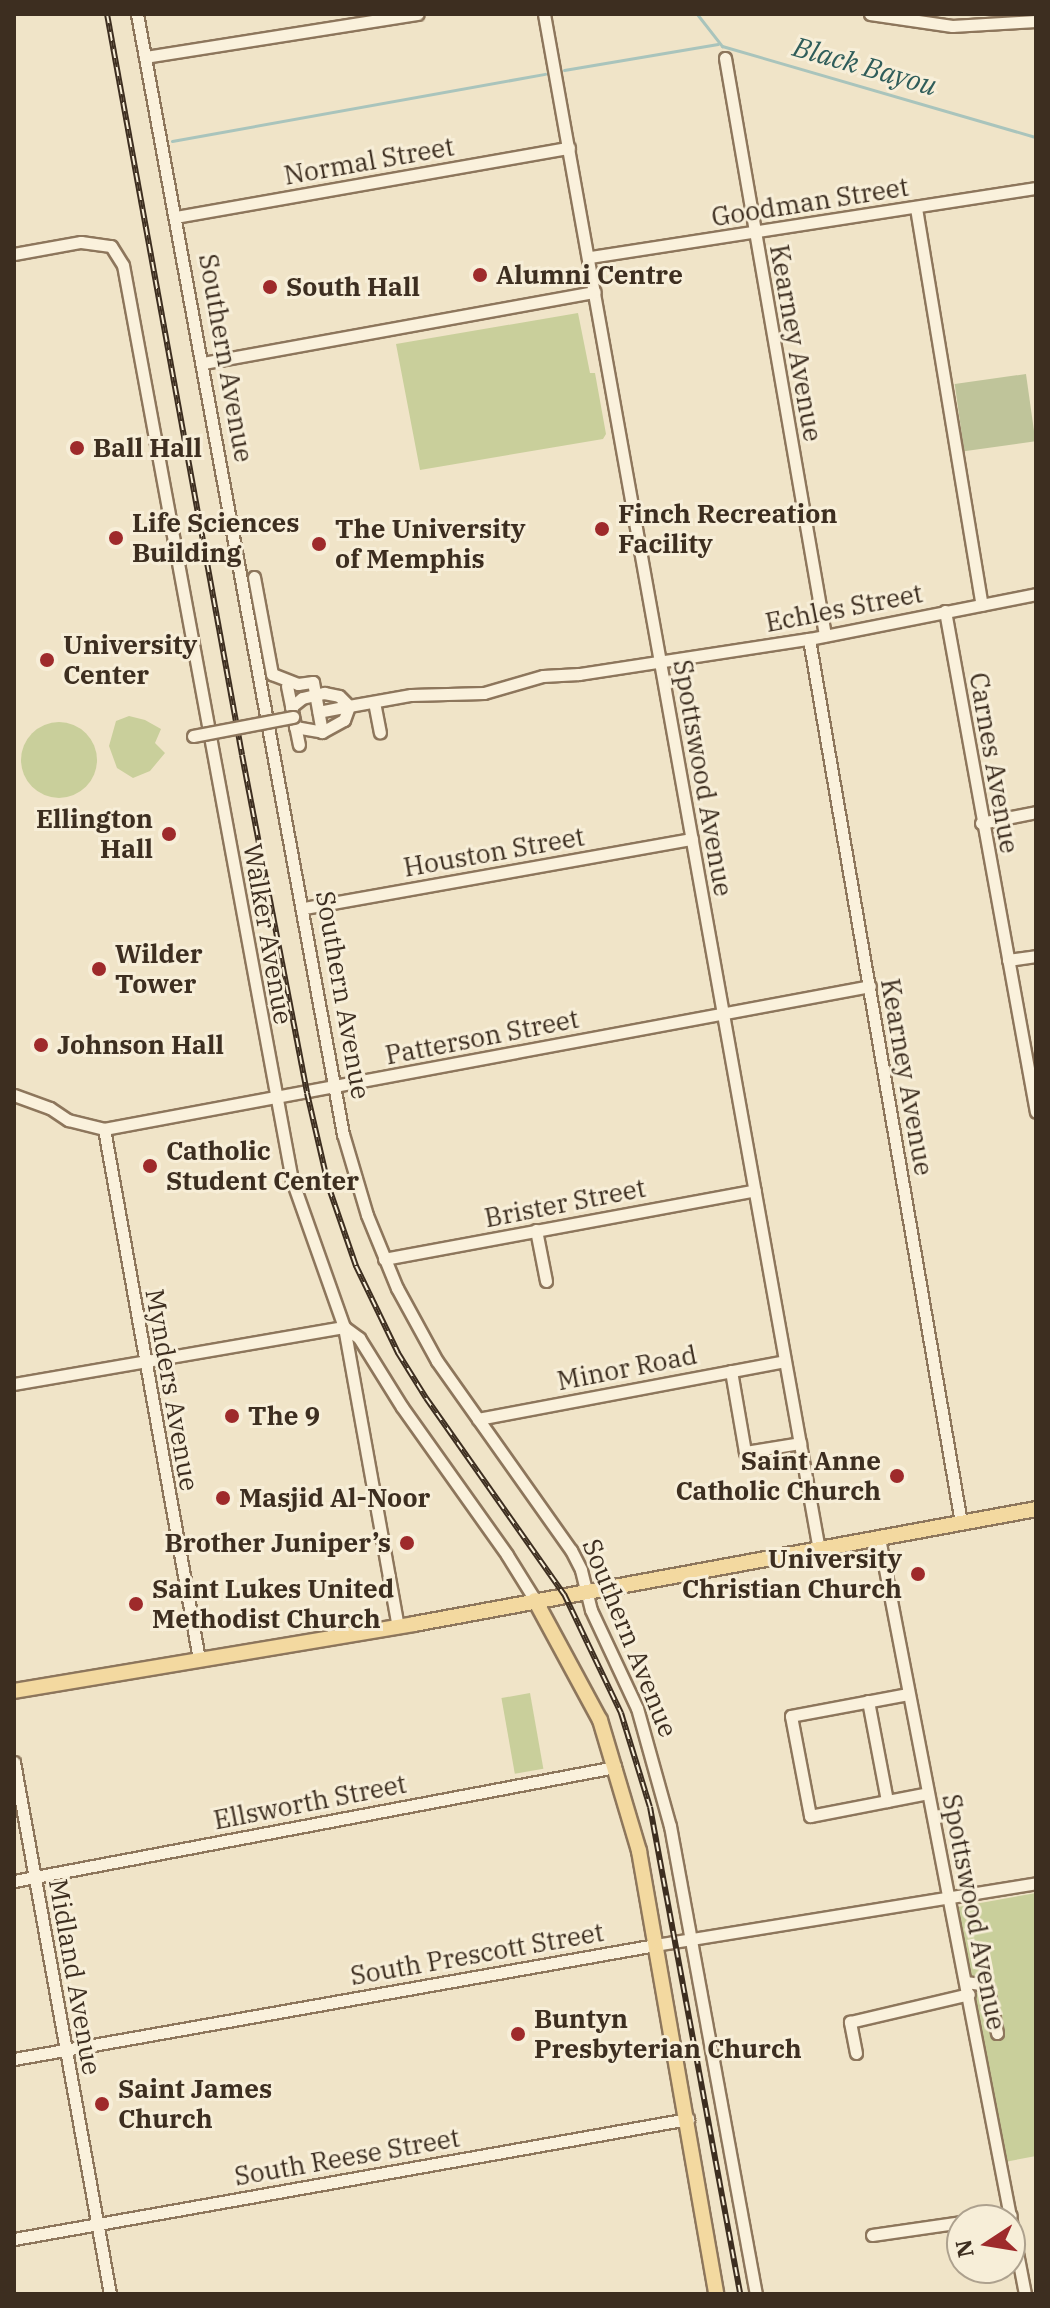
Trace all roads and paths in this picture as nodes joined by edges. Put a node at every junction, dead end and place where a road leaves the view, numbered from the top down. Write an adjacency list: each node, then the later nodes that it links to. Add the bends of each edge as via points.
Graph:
1 (137, 14): 6 (street, Southern Avenue)
2 (418, 14): 6 (street)
3 (544, 14): 8 (street, Spottswood Avenue)
4 (870, 14): 5 (street, via 952,26)
5 (1036, 21)
6 (145, 57): 11 (street, Southern Avenue)
7 (725, 58): 12 (street, Kearney Avenue)
8 (569, 148): 11 (street, Normal Street); 14 (street, Spottswood Avenue)
9 (1036, 188): 10 (street, Goodman Street)
10 (916, 208): 12 (street, Goodman Street); 19 (street)
11 (176, 217): 16 (street, Southern Avenue)
12 (755, 233): 14 (street, Goodman Street); 21 (street, Kearney Avenue)
13 (14, 254): 45 (street, Walker Avenue, via 81,242 111,246 123,265)
14 (590, 257): 15 (street, Spottswood Avenue)
15 (595, 292): 16 (street); 23 (street, Spottswood Avenue)
16 (203, 363): 37 (street, Southern Avenue)
17 (254, 577): 25 (street, via 272,674 298,684 313,682)
18 (1036, 594): 19 (street, Echles Street)
19 (982, 605): 20 (street, Echles Street)
20 (945, 611): 21 (street, Echles Street); 35 (street, Carnes Avenue)
21 (825, 635): 22 (street, Echles Street)
22 (809, 639): 23 (street, Echles Street); 40 (street, Kearney Avenue)
23 (660, 662): 26 (street, Echles Street, via 543,676 484,693 431,693); 36 (street, Spottswood Avenue)
24 (287, 686): 29 (street)
25 (315, 694): 27 (street, via 339,696); 28 (street); 29 (street)
26 (374, 702): 27 (street, Echles Street); 31 (street)
27 (349, 706): 28 (street, Echles Street); 30 (street, via 339,725)
28 (319, 712): 30 (street)
29 (293, 717): 30 (street); 32 (street, bridge); 33 (street)
30 (322, 732)
31 (380, 732)
32 (193, 736)
33 (299, 745)
34 (1036, 812): 35 (street)
35 (981, 823): 39 (street, Carnes Avenue)
36 (692, 839): 37 (street, Houston Street); 41 (street, Spottswood Avenue)
37 (304, 908): 43 (street, Southern Avenue)
38 (1036, 956): 39 (street)
39 (1008, 960): 42 (street, Carnes Avenue)
40 (870, 986): 41 (street, Patterson Street); 60 (street, Kearney Avenue)
41 (724, 1013): 43 (street, Patterson Street); 48 (street, Spottswood Avenue)
42 (1033, 1081): 46 (street, Carnes Avenue)
43 (335, 1088): 45 (street, Patterson Street); 50 (street, Southern Avenue, via 355,1177)
44 (14, 1095): 47 (street, Patterson Street, via 68,1120)
45 (276, 1099): 47 (street, Patterson Street); 52 (street, Walker Avenue, via 296,1192)
46 (1036, 1112)
47 (104, 1129): 54 (street, Mynders Avenue)
48 (755, 1190): 49 (street, Brister Street); 53 (street, Spottswood Avenue)
49 (536, 1230): 50 (street, Brister Street); 51 (street)
50 (384, 1259): 57 (street, Southern Avenue, via 429,1348)
51 (546, 1281)
52 (344, 1327): 54 (street); 64 (street, via 359,1338); 65 (street, Walker Avenue)
53 (785, 1361): 55 (street, Minor Road); 58 (street, Spottswood Avenue)
54 (144, 1363): 56 (street); 66 (street, Mynders Avenue)
55 (731, 1371): 57 (street, Minor Road); 58 (street, via 745,1452)
56 (14, 1384)
57 (478, 1419): 63 (street, Southern Avenue, via 571,1550)
58 (800, 1443): 62 (street, Spottswood Avenue)
59 (1036, 1509): 60 (main road)
60 (961, 1523): 61 (main road)
61 (879, 1538): 62 (main road); 68 (street, Spottswood Avenue)
62 (819, 1550): 63 (main road)
63 (587, 1592): 64 (main road); 78 (street, Southern Avenue, via 651,1750)
64 (535, 1600): 65 (main road); 71 (main road, via 600,1720)
65 (398, 1627): 66 (main road)
66 (199, 1659): 67 (main road)
67 (14, 1691)
68 (908, 1694): 69 (street); 72 (street, Spottswood Avenue)
69 (868, 1701): 73 (street); 73 (street, via 791,1716 810,1816)
70 (14, 1762): 74 (street, Midland Avenue)
71 (615, 1767): 74 (street, Ellsworth Street); 79 (main road, via 639,1851)
72 (928, 1793): 73 (street); 77 (street, Spottswood Avenue)
73 (887, 1801)
74 (34, 1877): 75 (street, Ellsworth Street); 82 (street, Midland Avenue)
75 (14, 1881)
76 (1036, 1883): 77 (street, South Prescott Street)
77 (949, 1897): 78 (street, South Prescott Street); 80 (street, Spottswood Avenue)
78 (691, 1941): 79 (street, South Prescott Street); 93 (street, Southern Avenue)
79 (655, 1945): 82 (street, South Prescott Street); 85 (main road)
80 (967, 1988): 81 (street, via 981,1984 988,1989); 83 (street, via 850,2022); 86 (street, Spottswood Avenue)
81 (997, 2033)
82 (66, 2049): 84 (street, South Prescott Street); 87 (street, Midland Avenue)
83 (856, 2053)
84 (14, 2059)
85 (688, 2119): 87 (street, South Reese Street); 92 (main road)
86 (1009, 2204)
87 (98, 2223): 90 (street, South Reese Street); 91 (street, Midland Avenue)
88 (946, 2224): 89 (street)
89 (872, 2235)
90 (14, 2239)
91 (110, 2294)
92 (715, 2294)
93 (756, 2294)

